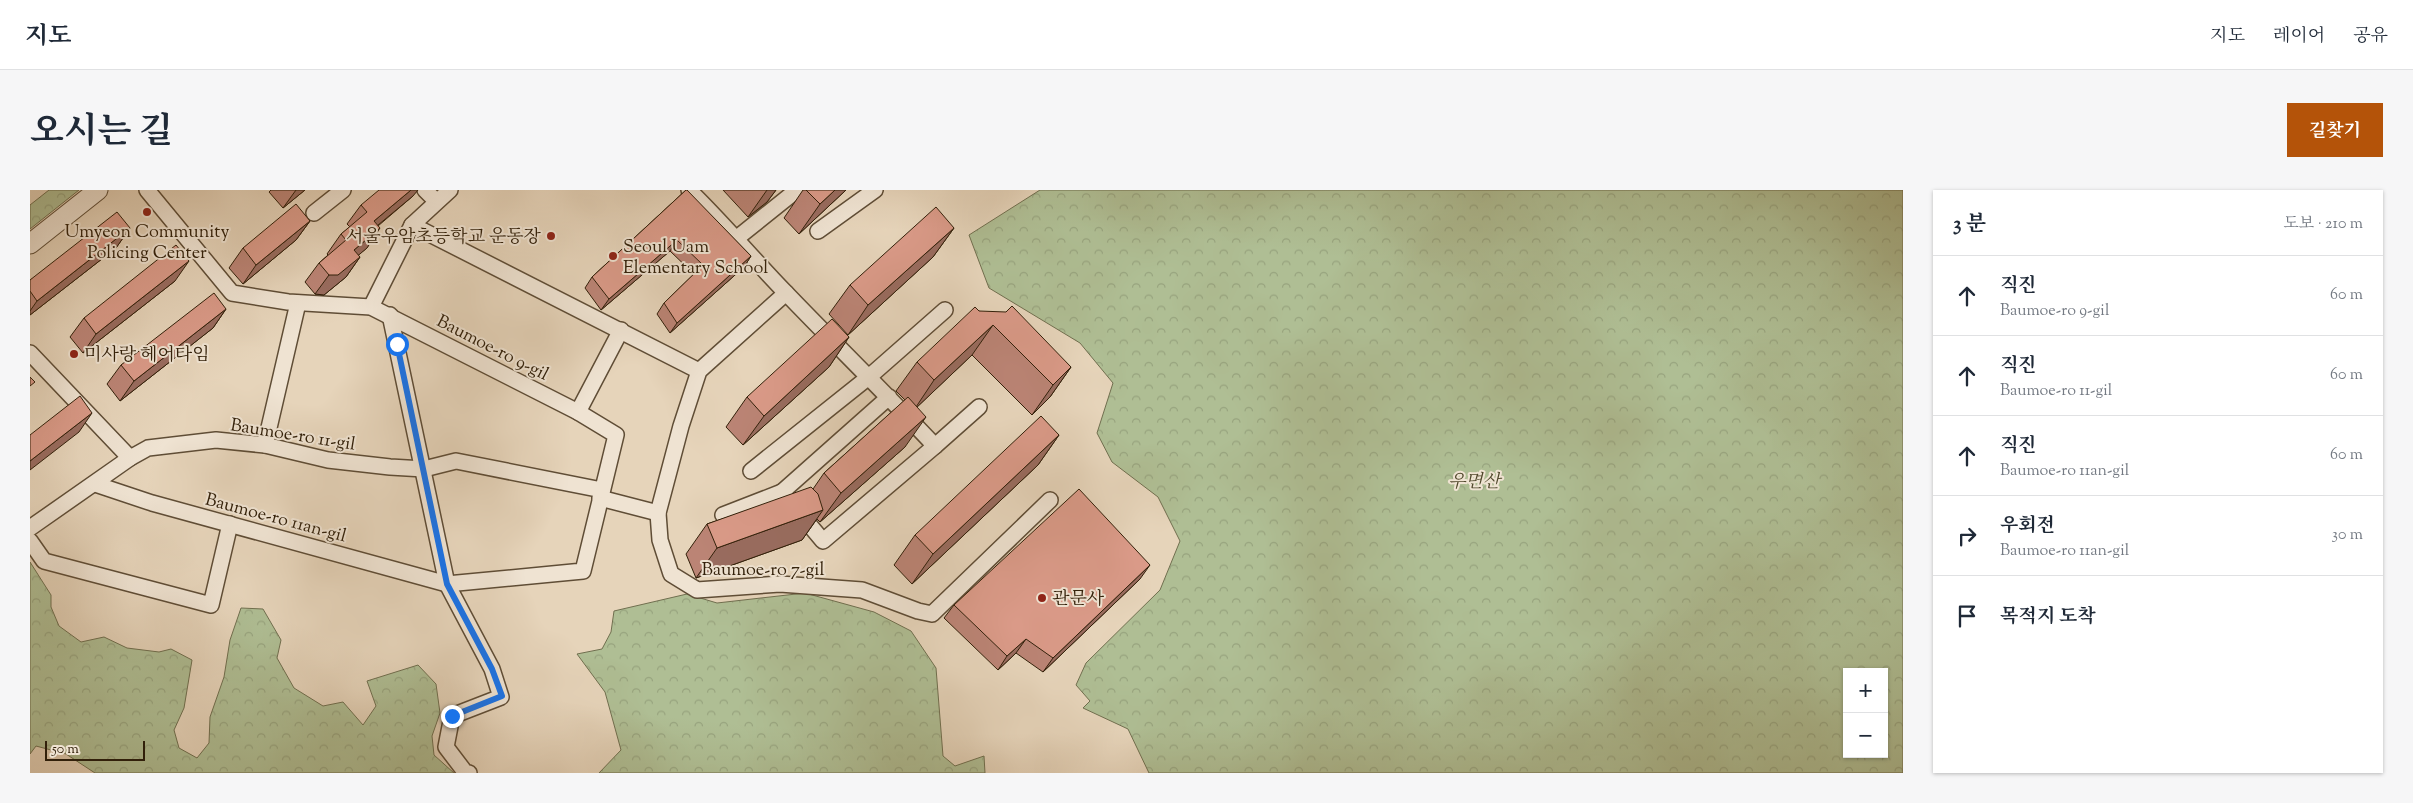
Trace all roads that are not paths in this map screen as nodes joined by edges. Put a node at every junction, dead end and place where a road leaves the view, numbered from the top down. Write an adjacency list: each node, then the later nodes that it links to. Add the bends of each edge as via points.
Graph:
1 (98, 190): 14 (street)
2 (147, 190): 16 (street, Baumoe-ro 9-gil, via 232,293)
3 (342, 190): 10 (street)
4 (425, 190): 9 (street)
5 (450, 190): 9 (street)
6 (690, 190): 13 (street)
7 (796, 190): 13 (street)
8 (875, 190): 12 (street)
9 (436, 201): 11 (street)
10 (314, 213)
11 (412, 225): 17 (street); 20 (street)
12 (818, 231)
13 (737, 238): 15 (street)
14 (30, 244)
15 (786, 293): 22 (street); 23 (street)
16 (298, 303): 17 (street, Baumoe-ro 9-gil); 27 (street)
17 (371, 307): 19 (street, Baumoe-ro 9-gil)
18 (945, 310): 23 (street)
19 (390, 315): 26 (street, Baumoe-ro 9-gil); 30 (street)
20 (621, 330): 22 (street); 26 (street)
21 (30, 354): 29 (street)
22 (699, 371): 36 (street, Baumoe-ro 7-gil)
23 (870, 376): 24 (street); 31 (street)
24 (889, 397): 28 (street); 33 (street)
25 (979, 406): 28 (street)
26 (578, 412): 34 (street, Baumoe-ro 9-gil, via 616,435)
27 (265, 445): 29 (street, Baumoe-ro 11-gil, via 216,440 148,448); 30 (street, Baumoe-ro 11-gil, via 328,460)
28 (935, 446): 33 (street, via 823,540)
29 (130, 458): 32 (street, Baumoe-ro 11-gil)
30 (424, 469): 34 (street, Baumoe-ro 11-gil, via 456,461); 41 (street)
31 (751, 471)
32 (95, 484): 38 (street, Baumoe-ro 11an-gil); 39 (street, Baumoe-ro 11-gil)
33 (782, 492): 37 (street)
34 (601, 494): 36 (street, Baumoe-ro 11-gil); 41 (street, Baumoe-ro 11an-gil, via 583,572)
35 (1050, 500): 36 (street, Baumoe-ro 7-gil, via 932,614 862,590 780,584 698,590 670,574 660,540)
36 (658, 513)
37 (723, 515)
38 (230, 524): 40 (street, via 211,605 44,561); 41 (street, Baumoe-ro 11an-gil)
39 (30, 528)
40 (30, 542)
41 (447, 584): 42 (street, via 492,669 502,696 452,716 446,747)
42 (469, 773)

